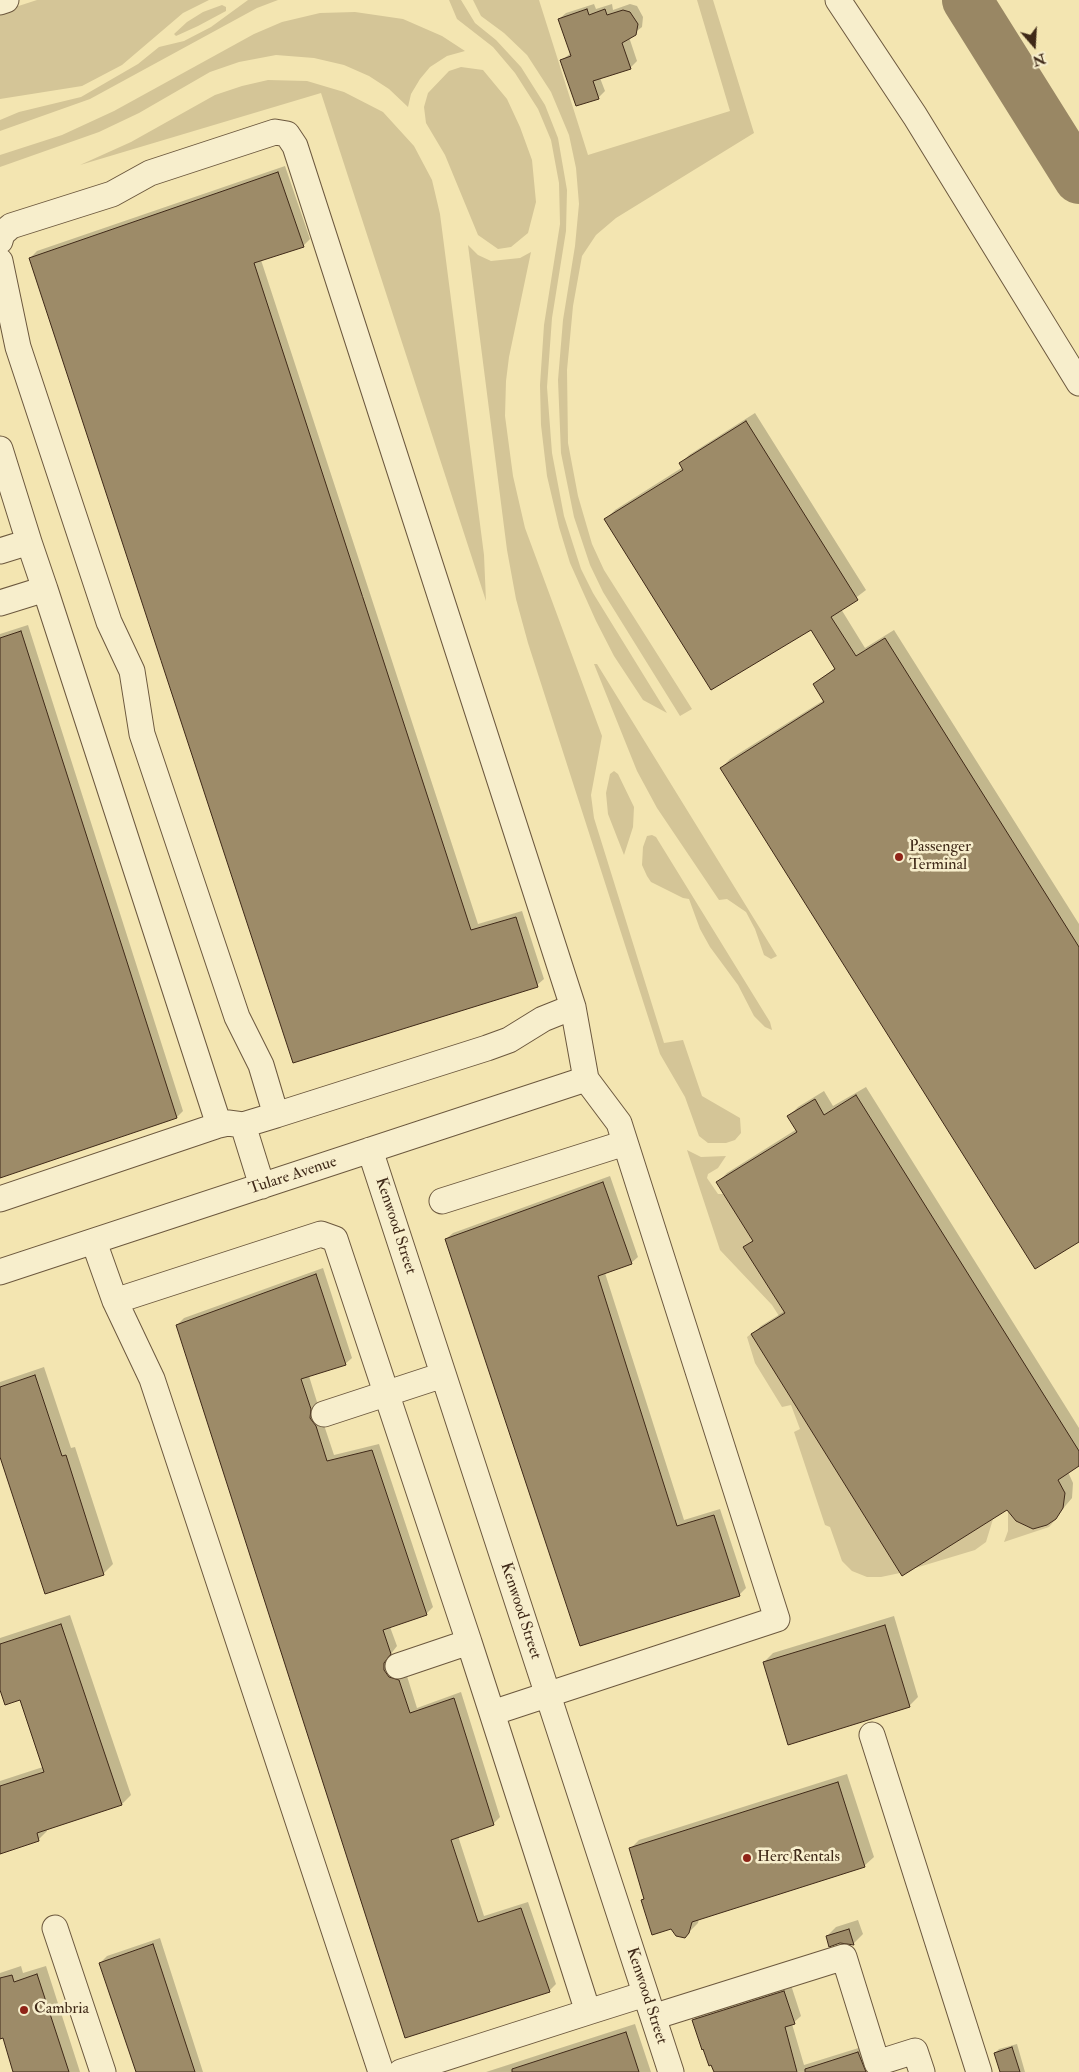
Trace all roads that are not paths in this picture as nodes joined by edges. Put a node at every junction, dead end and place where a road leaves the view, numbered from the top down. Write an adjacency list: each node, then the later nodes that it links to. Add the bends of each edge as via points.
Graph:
1 (6, 0): 3 (street)
2 (838, 0): 6 (street, via 915,116)
3 (0, 2)
4 (0, 241): 12 (street, via 2,234 11,226 112,194 150,173 275,132 287,134 294,146)
5 (0, 261): 14 (street, via 18,347 109,622 132,671 142,734 236,1017 260,1065)
6 (1079, 383)
7 (0, 449): 8 (street)
8 (30, 542): 9 (street); 10 (street)
9 (0, 551)
10 (45, 589): 11 (street); 15 (street)
11 (0, 603)
12 (573, 1007): 13 (street); 14 (street, via 487,1048)
13 (586, 1079): 16 (street, via 619,1123); 17 (street, Tulare Avenue)
14 (276, 1115): 15 (street)
15 (231, 1125): 18 (street); 19 (street)
16 (625, 1143): 20 (street); 29 (street, via 777,1619)
17 (370, 1150): 18 (street, Tulare Avenue); 24 (street, Kenwood Street)
18 (262, 1186): 21 (street, Tulare Avenue)
19 (0, 1199)
20 (442, 1201)
21 (94, 1242): 22 (street, Tulare Avenue); 23 (street)
22 (0, 1272)
23 (115, 1301): 25 (street, via 321,1234 335,1239); 37 (street, via 152,1379)
24 (443, 1375): 25 (street); 29 (street, Kenwood Street)
25 (386, 1394): 26 (street); 27 (street)
26 (324, 1414)
27 (469, 1642): 28 (street); 30 (street)
28 (398, 1666)
29 (548, 1694): 30 (street); 33 (street, Kenwood Street)
30 (492, 1713): 34 (street)
31 (872, 1735): 41 (street)
32 (55, 1928): 36 (street)
33 (645, 1994): 34 (street); 35 (street, Kenwood Street)
34 (588, 2012): 38 (street)
35 (653, 2017): 39 (street, Kenwood Street); 40 (street, via 844,1957 876,2063 915,2051)
36 (102, 2072)
37 (381, 2072)
38 (401, 2072)
39 (671, 2072)
40 (922, 2072)
41 (979, 2072)

